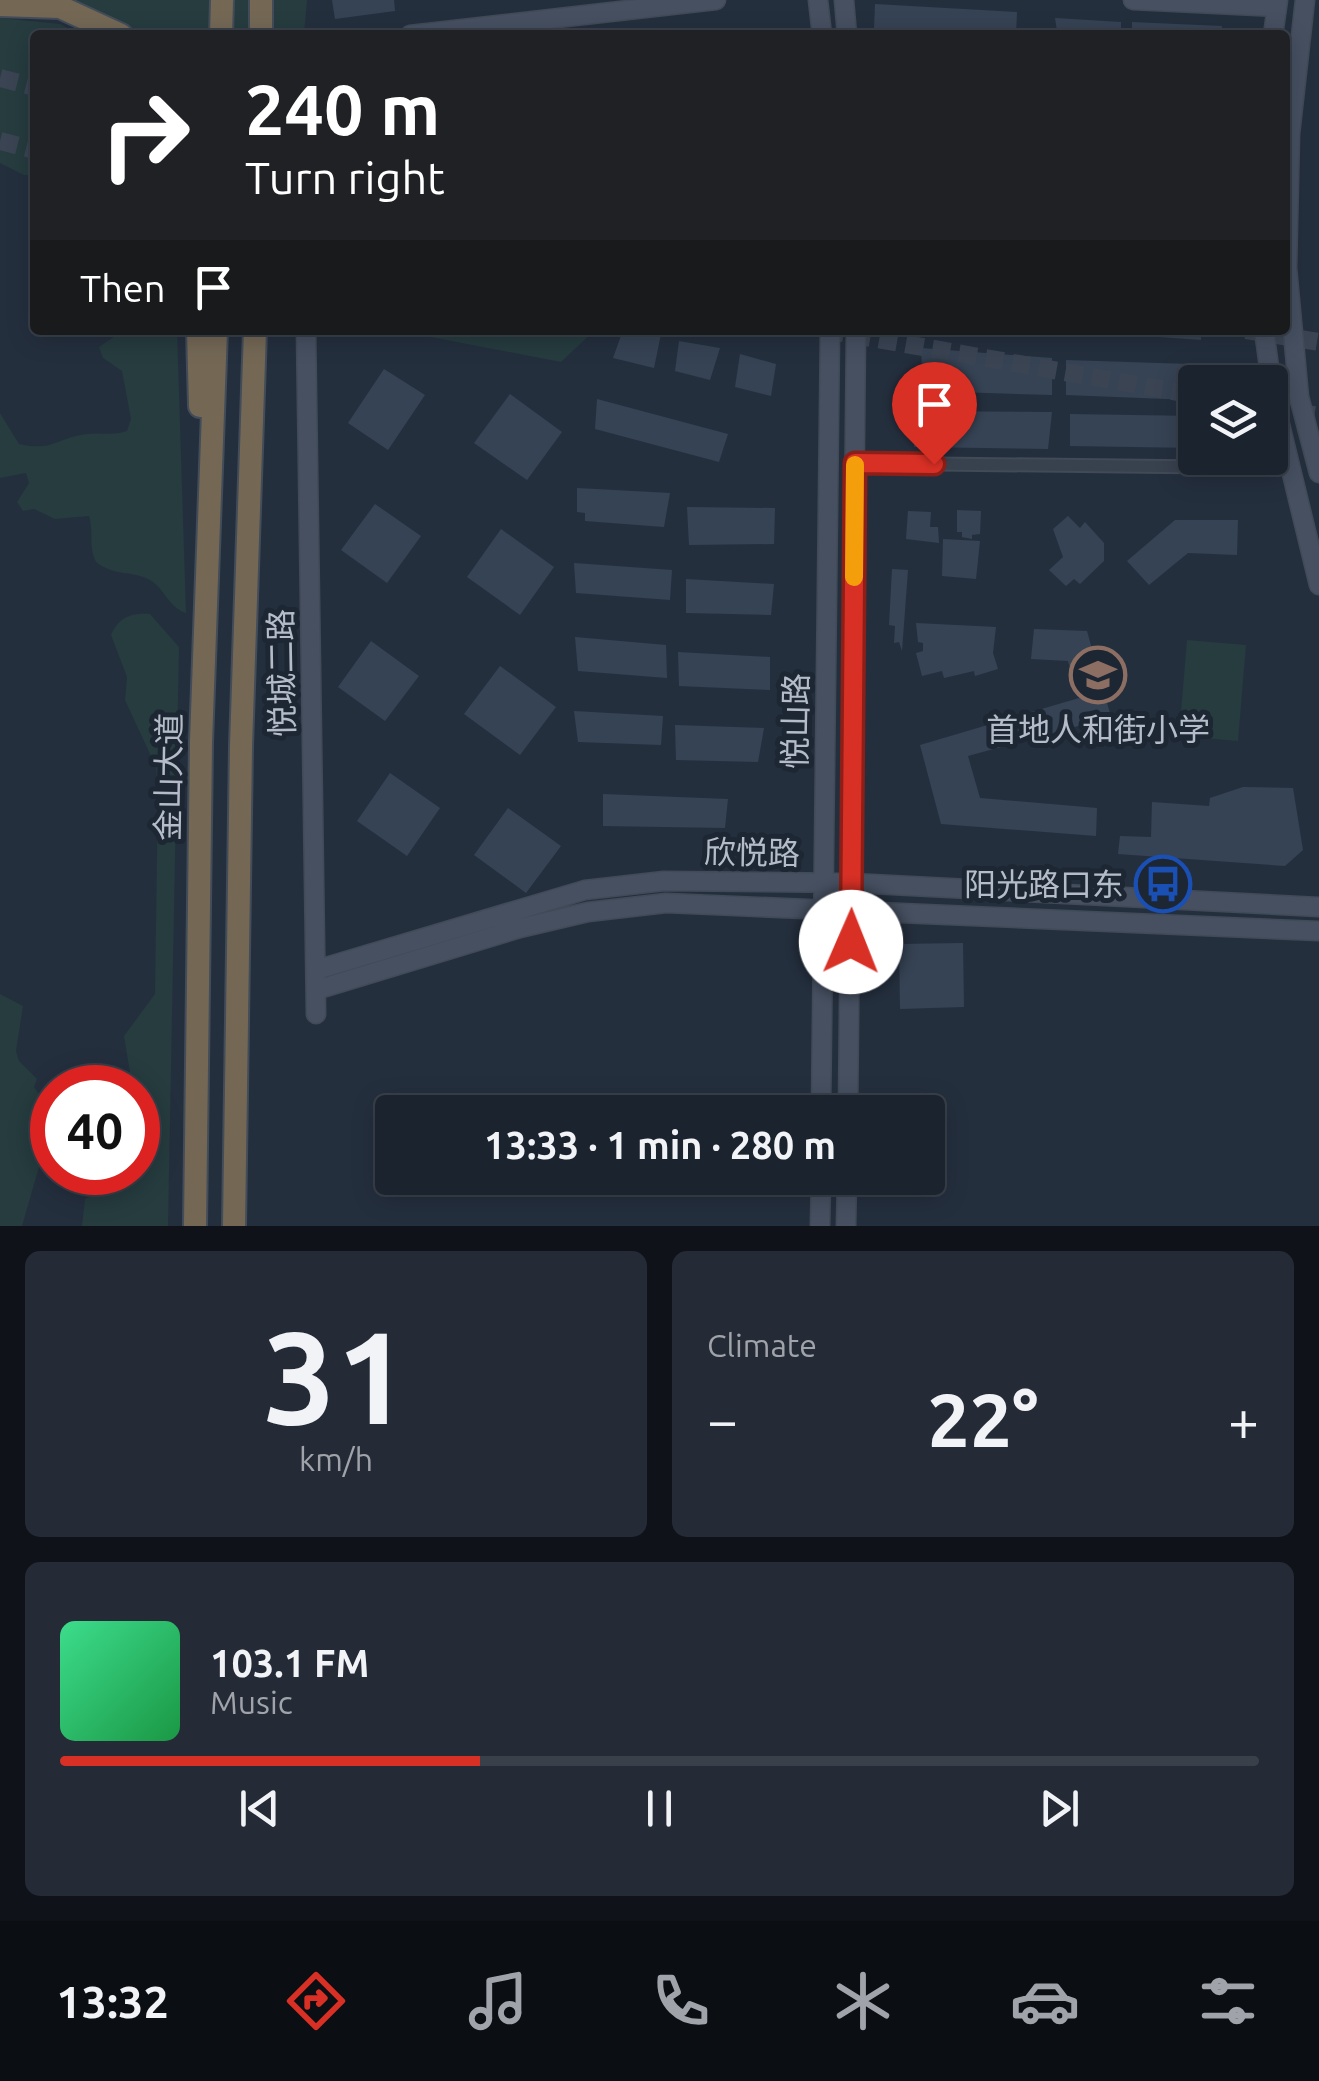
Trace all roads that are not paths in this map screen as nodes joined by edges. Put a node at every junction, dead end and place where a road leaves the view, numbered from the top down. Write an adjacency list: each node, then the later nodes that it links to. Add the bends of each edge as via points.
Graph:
1 (222, 0): 11 (highway)
2 (261, 0): 12 (highway)
3 (716, 0): 13 (main road)
4 (818, 0): 14 (main road)
5 (844, 0): 15 (main road)
6 (1133, 0): 8 (main road)
7 (1305, 0): 17 (main road)
8 (1277, 3): 16 (main road)
9 (0, 4): 10 (highway, via 60,7)
10 (111, 30)
11 (221, 30)
12 (261, 30)
13 (454, 30)
14 (821, 30)
15 (847, 30)
16 (1274, 30)
17 (1290, 134)
18 (1290, 300): 28 (main road, via 1299,398)
19 (198, 335): 29 (highway, via 200,414)
20 (216, 335): 29 (highway, 金山大道)
21 (255, 335): 44 (highway)
22 (306, 335): 39 (main road, 悦城二路)
23 (830, 335): 31 (main road, 悦山路)
24 (856, 335): 26 (main road, 悦山路)
25 (1265, 335): 27 (main road)
26 (855, 463): 27 (street); 32 (main road, 悦山路)
27 (1289, 468): 30 (main road)
28 (1319, 472)
29 (213, 474): 47 (highway, 金山大道, via 201,742)
30 (1319, 585)
31 (822, 883): 32 (main road, 欣悦路); 35 (main road, 悦山路); 39 (main road, 欣悦路, via 664,881 585,890)
32 (852, 883): 34 (main road, 欣悦路); 37 (main road, 悦山路)
33 (1319, 896): 34 (main road)
34 (1294, 906): 36 (main road, 欣悦路)
35 (822, 907): 37 (main road, 欣悦路); 40 (main road, 欣悦路, via 666,903 588,912); 42 (main road, 悦山路)
36 (1319, 907)
37 (852, 908): 38 (main road, 欣悦路); 43 (main road, 悦山路)
38 (1319, 930)
39 (316, 970): 40 (main road, 悦城二路)
40 (316, 990): 41 (main road, 悦城二路)
41 (316, 1014)
42 (821, 1095)
43 (848, 1095)
44 (235, 1177): 48 (highway); 49 (main road)
45 (821, 1195): 50 (main road)
46 (847, 1195): 51 (main road)
47 (195, 1226)
48 (234, 1226)
49 (244, 1226)
50 (820, 1226)
51 (846, 1226)

